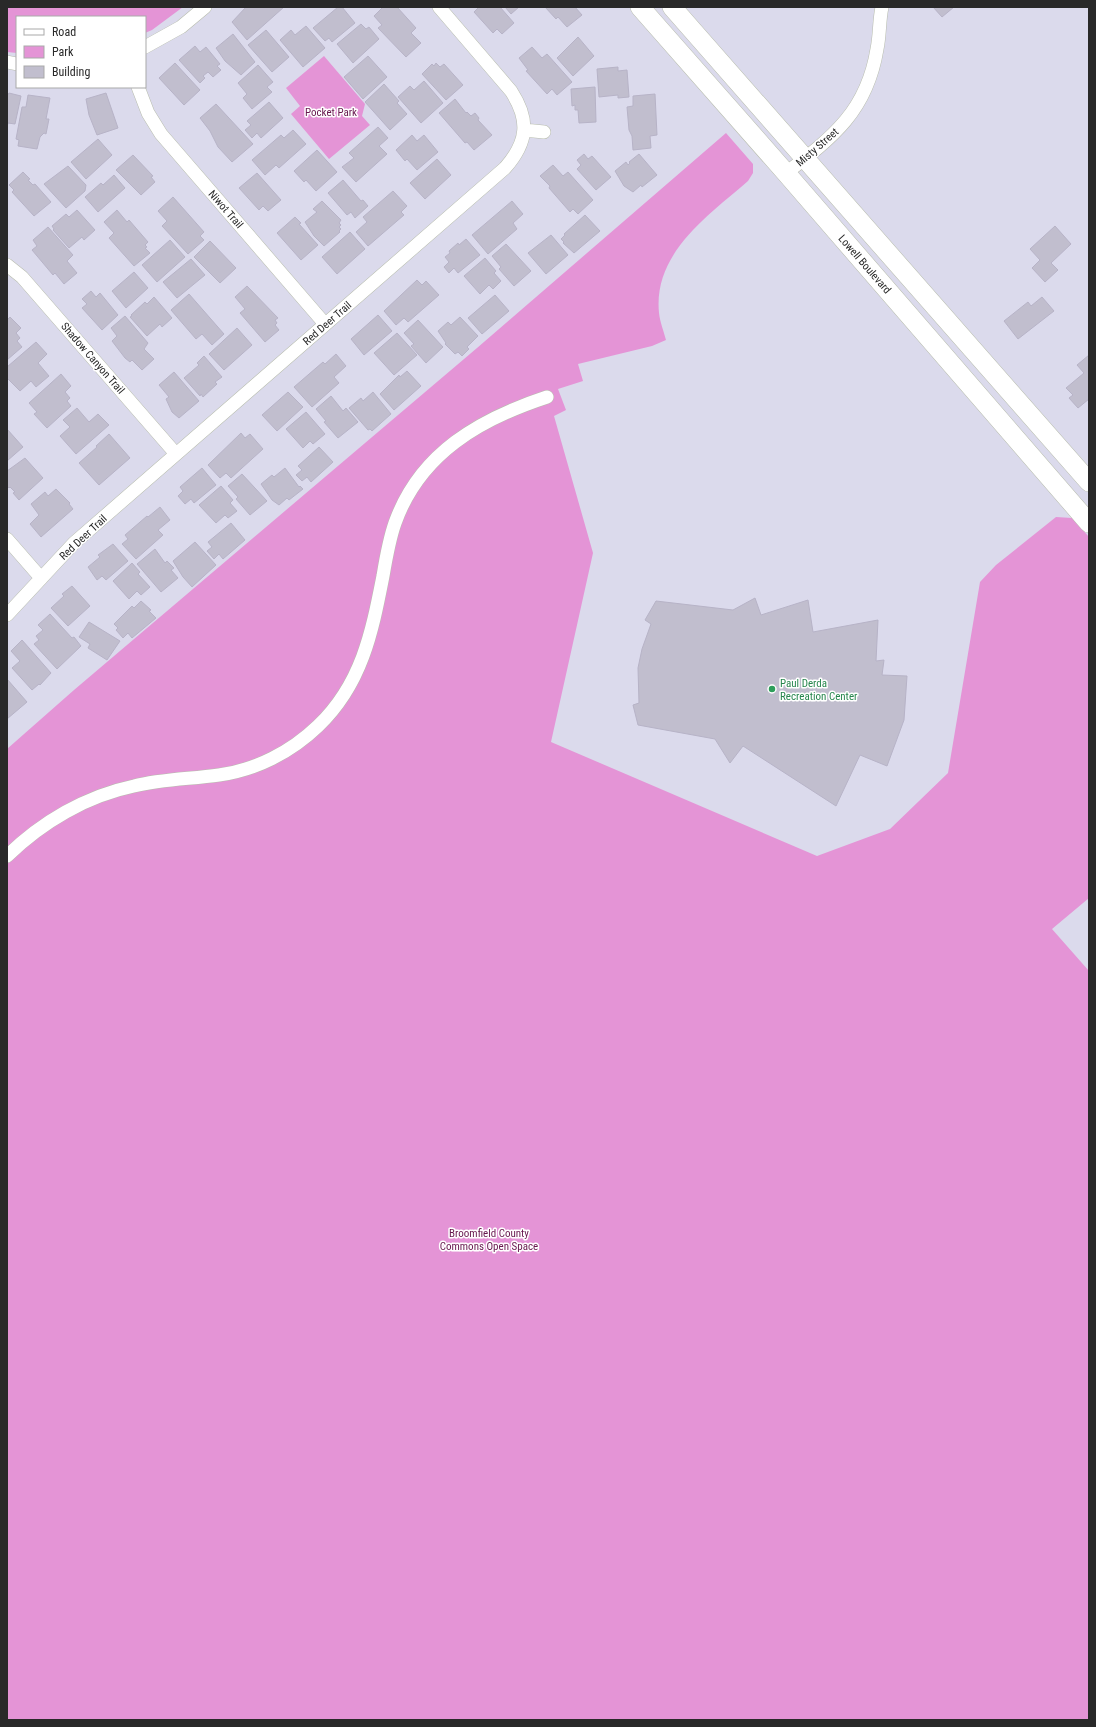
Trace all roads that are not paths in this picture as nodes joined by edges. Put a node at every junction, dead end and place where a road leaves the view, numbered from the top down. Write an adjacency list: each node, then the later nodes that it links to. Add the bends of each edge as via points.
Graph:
1 (205, 7): 6 (street, via 181,27)
2 (439, 7): 8 (street, Red Deer Trail, via 511,91 523,116)
3 (640, 7): 11 (main road, Lowell Boulevard)
4 (672, 7): 10 (main road)
5 (882, 7): 10 (street, Misty Street, via 877,50 866,89 845,122)
6 (146, 46)
7 (138, 88): 13 (street, Niwot Trail, via 148,113 161,134)
8 (524, 130): 9 (street); 13 (street, Red Deer Trail, via 522,144 505,168)
9 (544, 132)
10 (805, 158): 11 (street, Misty Street); 16 (main road)
11 (786, 173): 18 (main road, Lowell Boulevard)
12 (7, 265): 15 (street, Shadow Canyon Trail, via 22,277)
13 (325, 324): 15 (street, Red Deer Trail)
14 (547, 397): 23 (street, via 507,411 475,428 444,450 418,478 394,524 365,654 337,705 306,737 256,766 221,775 136,785 100,796 49,822)
15 (176, 454): 21 (street, Red Deer Trail, via 74,543)
16 (1089, 482)
17 (1089, 494): 18 (main road, via 1080,488)
18 (1066, 496): 19 (main road, Lowell Boulevard)
19 (1089, 523)
20 (7, 539): 21 (street)
21 (41, 578): 22 (street, Red Deer Trail)
22 (7, 615)
23 (7, 856)

